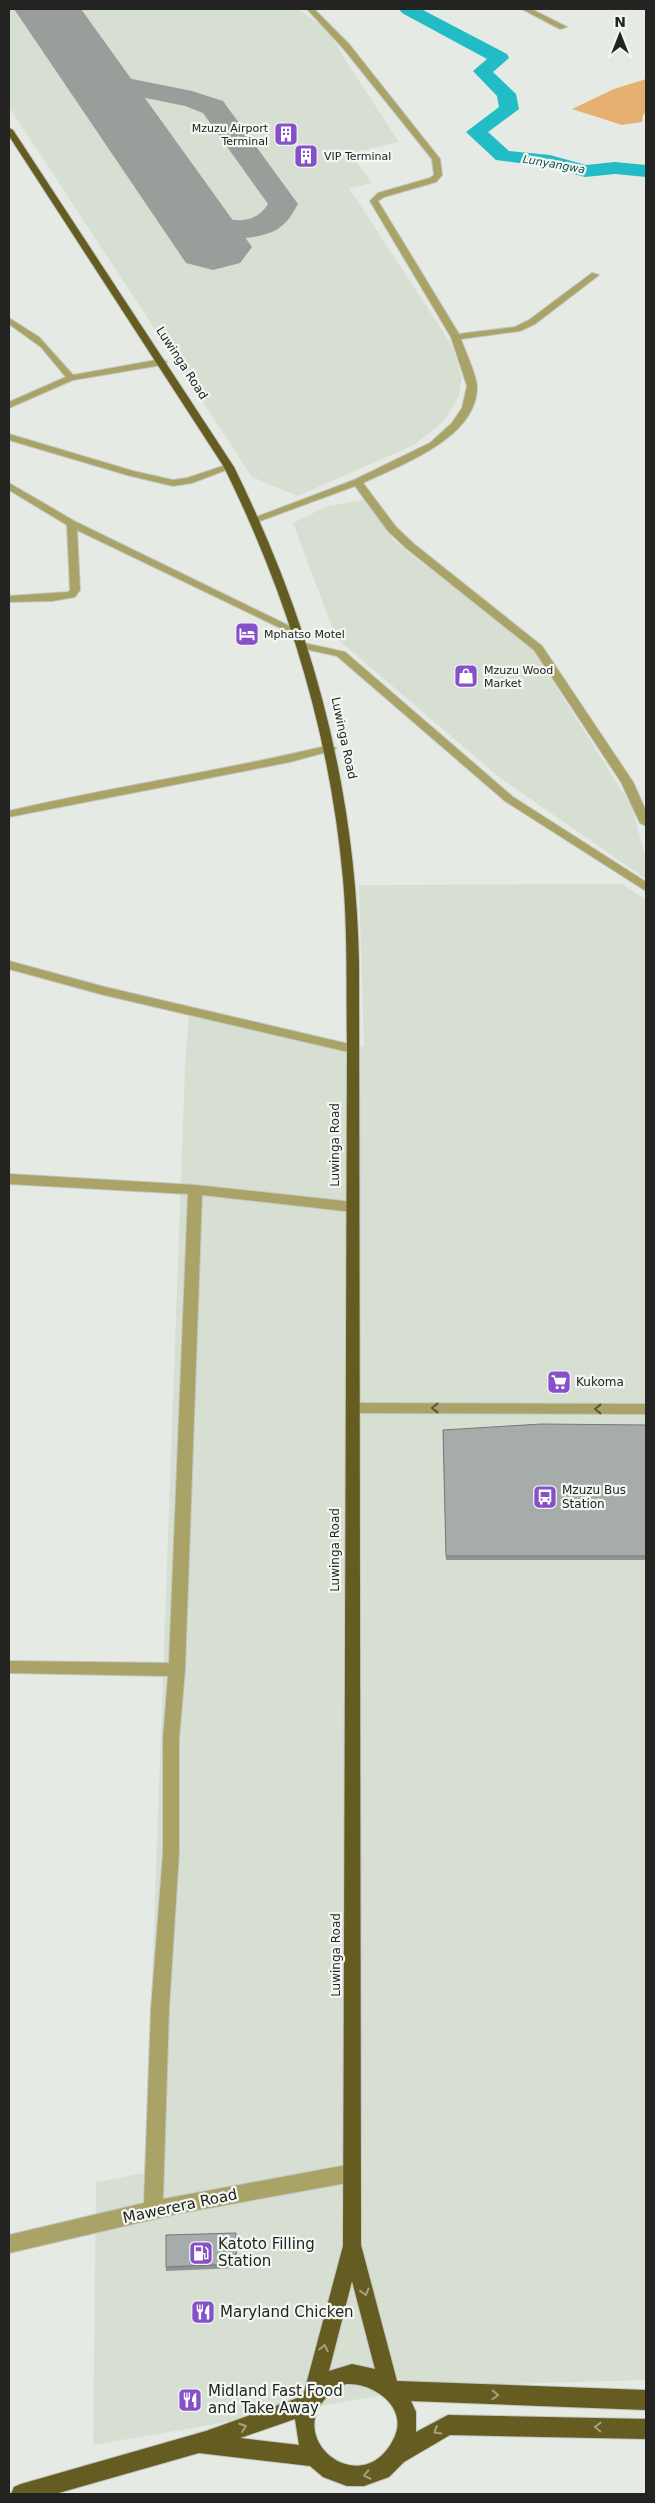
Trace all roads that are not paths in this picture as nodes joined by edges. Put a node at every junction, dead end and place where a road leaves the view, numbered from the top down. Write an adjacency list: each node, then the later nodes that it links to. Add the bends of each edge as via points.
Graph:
1 (310, 9): 7 (street, via 346,46 436,159 438,175 433,180 380,195 374,201)
2 (526, 9): 3 (street)
3 (563, 27)
4 (9, 130): 8 (highway, Luwinga Road)
5 (595, 275): 7 (street, via 532,322 517,329)
6 (9, 321): 9 (street, via 45,344)
7 (456, 337): 13 (street, via 472,386 467,408 455,425 433,445)
8 (162, 362): 9 (street); 12 (highway, Luwinga Road)
9 (71, 378): 10 (street)
10 (9, 405)
11 (9, 437): 12 (street, via 130,474 173,483)
12 (229, 467): 15 (highway, Luwinga Road)
13 (357, 482): 15 (street); 21 (street, via 392,529 410,546 538,648 627,782)
14 (9, 486): 16 (street)
15 (256, 519): 18 (highway, Luwinga Road)
16 (72, 524): 17 (street, via 75,590 71,595); 18 (street)
17 (9, 599)
18 (302, 640): 19 (highway, Luwinga Road); 22 (street, via 341,654 509,799)
19 (330, 748): 20 (street, via 253,768 116,790); 24 (highway, Luwinga Road, via 349,879)
20 (9, 814)
21 (646, 821)
22 (646, 887)
23 (9, 966): 24 (street)
24 (353, 1049): 27 (highway, Luwinga Road)
25 (9, 1179): 26 (street)
26 (195, 1190): 27 (street); 31 (street)
27 (353, 1207): 28 (highway, Luwinga Road)
28 (353, 1408): 29 (street, one-way to 28); 32 (highway, Luwinga Road)
29 (646, 1409)
30 (9, 1667): 31 (street)
31 (177, 1670): 33 (street, via 171,1739 171,1852 160,2009)
32 (352, 2173): 33 (street, Mawerera Road); 35 (highway, Luwinga Road)
33 (153, 2211): 34 (street, Mawerera Road)
34 (9, 2244)
35 (352, 2245): 36 (highway, Luwinga Road, one-way to 36); 37 (highway, Luwinga Road, one-way to 35)
36 (392, 2389): 37 (highway, via 371,2376 350,2374 330,2381); 38 (highway, one-way to 38); 41 (highway, via 405,2411 407,2433)
37 (312, 2399): 40 (highway, one-way to 37); 42 (highway, via 305,2421 307,2440)
38 (646, 2400)
39 (646, 2429): 41 (highway, one-way to 41, via 448,2425)
40 (197, 2444): 42 (highway); 43 (highway)
41 (399, 2454): 42 (highway, one-way to 42, via 386,2468 369,2475 351,2477 326,2467)
42 (316, 2457)
43 (22, 2494)

